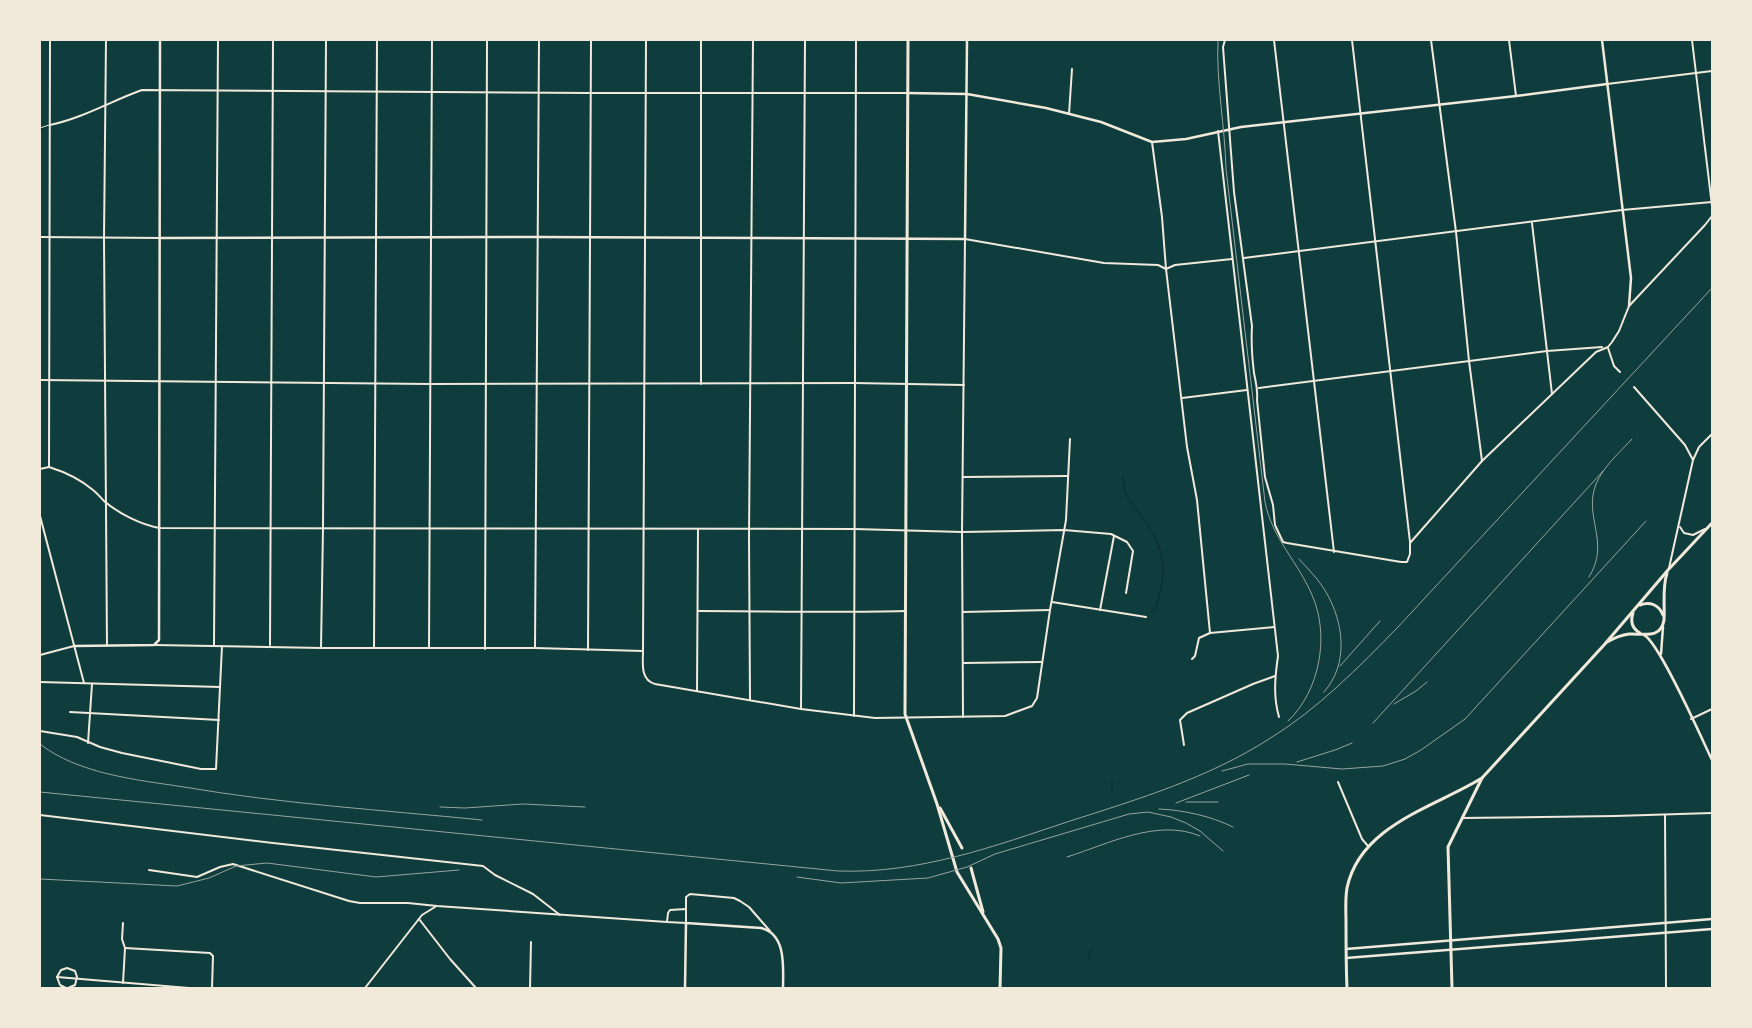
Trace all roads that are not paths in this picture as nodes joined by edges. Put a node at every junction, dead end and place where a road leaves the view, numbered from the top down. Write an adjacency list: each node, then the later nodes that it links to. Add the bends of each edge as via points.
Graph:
1 (50, 40): 52 (street)
2 (106, 40): 47 (street)
3 (160, 40): 32 (street)
4 (218, 40): 30 (street)
5 (273, 40): 31 (street)
6 (326, 40): 33 (street)
7 (377, 40): 34 (street)
8 (432, 40): 35 (street)
9 (487, 40): 36 (street)
10 (539, 40): 37 (street)
11 (590, 40): 39 (street)
12 (646, 40): 40 (street)
13 (701, 40): 38 (street)
14 (753, 40): 41 (street)
15 (805, 40): 42 (street)
16 (856, 40): 43 (street)
17 (908, 40): 44 (main road)
18 (967, 40): 45 (street)
19 (1224, 40): 54 (street)
20 (1274, 40): 51 (street)
21 (1352, 40): 50 (street)
22 (1431, 40): 48 (street)
23 (1509, 40): 46 (street)
24 (1602, 40): 29 (street)
25 (1692, 40): 28 (street)
26 (1072, 69): 49 (street)
27 (1712, 71): 28 (street)
28 (1697, 73): 29 (street); 57 (street)
29 (1607, 84): 46 (street); 59 (street)
30 (218, 90): 31 (street); 32 (street); 65 (street)
31 (274, 90): 33 (street); 66 (street)
32 (161, 91): 47 (street, via 142,90); 74 (street)
33 (326, 91): 34 (street); 75 (street)
34 (377, 91): 35 (street); 67 (street)
35 (432, 91): 36 (street); 76 (street)
36 (487, 92): 37 (street); 68 (street)
37 (539, 92): 39 (street); 69 (street)
38 (701, 92): 40 (street); 41 (street); 72 (street)
39 (590, 93): 40 (street); 70 (street)
40 (645, 93): 71 (street)
41 (752, 93): 42 (street); 77 (street)
42 (805, 93): 43 (street); 78 (street)
43 (856, 93): 44 (street); 79 (street)
44 (907, 93): 45 (street); 80 (main road)
45 (967, 94): 49 (street); 81 (street)
46 (1516, 96): 48 (street)
47 (106, 105): 52 (street); 73 (street)
48 (1440, 105): 50 (street); 62 (street)
49 (1069, 114): 56 (street)
50 (1360, 114): 51 (street); 82 (street)
51 (1283, 122): 54 (street); 83 (street)
52 (50, 125): 53 (lane); 64 (street)
53 (40, 128)
54 (1229, 130): 55 (street); 84 (street)
55 (1218, 131): 56 (street, via 1186,139); 85 (street)
56 (1152, 142): 86 (street)
57 (1712, 202): 58 (street); 59 (street)
58 (1712, 206)
59 (1622, 210): 61 (street); 87 (street, via 1631,278)
60 (1712, 216): 87 (street)
61 (1532, 222): 62 (street); 89 (street)
62 (1456, 232): 82 (street); 90 (street)
63 (40, 237): 64 (street)
64 (50, 237): 73 (street); 94 (street)
65 (217, 237): 66 (street); 74 (street); 98 (street)
66 (272, 237): 75 (street); 99 (street)
67 (376, 237): 75 (street); 76 (street); 101 (street)
68 (487, 237): 69 (street); 76 (street); 106 (street)
69 (538, 237): 70 (street); 102 (street)
70 (589, 237): 71 (street); 107 (street)
71 (644, 237): 72 (street); 108 (street)
72 (700, 237): 77 (street); 109 (street)
73 (104, 238): 74 (street); 96 (street)
74 (160, 238): 97 (street)
75 (326, 238): 100 (street)
76 (430, 238): 105 (street)
77 (751, 238): 78 (street); 110 (street)
78 (803, 239): 79 (street); 103 (street)
79 (855, 239): 80 (street); 104 (street)
80 (906, 239): 81 (street); 111 (main road)
81 (966, 239): 86 (street, via 1104,263 1158,265); 112 (street)
82 (1376, 242): 83 (street); 91 (street)
83 (1300, 252): 84 (street); 95 (street)
84 (1244, 258): 114 (street)
85 (1232, 260): 86 (street, via 1175,265); 115 (street)
86 (1166, 269): 117 (street)
87 (1629, 306): 88 (street)
88 (1608, 347): 89 (street); 92 (street, via 1614,366); 116 (street, via 1596,352)
89 (1547, 352): 90 (street); 116 (street)
90 (1469, 361): 91 (street); 121 (street)
91 (1390, 370): 95 (street); 149 (street)
92 (1620, 372)
93 (40, 380): 94 (street)
94 (50, 380): 96 (street); 122 (street)
95 (1315, 380): 114 (street); 150 (street)
96 (104, 381): 97 (street); 126 (street)
97 (160, 381): 98 (street); 132 (street)
98 (217, 381): 99 (street); 130 (street)
99 (270, 382): 100 (street); 131 (street)
100 (324, 382): 101 (street); 133 (street)
101 (376, 382): 105 (street); 134 (street)
102 (538, 383): 106 (street); 107 (street); 137 (street)
103 (802, 383): 104 (street); 110 (street); 144 (street)
104 (854, 383): 111 (street); 142 (street)
105 (430, 384): 106 (street); 135 (street)
106 (486, 384): 136 (street)
107 (589, 384): 108 (street); 139 (street)
108 (644, 384): 109 (street); 140 (street)
109 (701, 384): 110 (street)
110 (750, 385): 141 (street)
111 (906, 385): 112 (street); 145 (main road)
112 (964, 385): 125 (street)
113 (1634, 387): 120 (street, via 1685,445)
114 (1258, 388): 150 (street, via 1265,477 1273,505 1274,525 1287,544)
115 (1247, 390): 117 (street); 165 (street)
116 (1552, 394): 121 (street)
117 (1182, 398): 166 (street, via 1197,500)
118 (1712, 434): 120 (street, via 1699,447)
119 (1070, 439): 124 (street)
120 (1693, 460): 129 (street)
121 (1482, 461): 149 (street)
122 (49, 467): 123 (street); 126 (street, via 73,476)
123 (40, 469)
124 (1068, 476): 125 (street); 146 (street)
125 (963, 477): 147 (street)
126 (105, 501): 132 (street, via 128,516); 168 (street)
127 (40, 516): 171 (street)
128 (1712, 523): 138 (main road)
129 (1679, 525): 138 (street, via 1682,532 1689,535); 151 (street)
130 (215, 527): 131 (street); 132 (street); 172 (street)
131 (270, 527): 133 (street); 174 (street)
132 (160, 528): 169 (street, via 159,640)
133 (323, 528): 134 (street); 175 (street)
134 (374, 528): 135 (street); 176 (street)
135 (429, 528): 136 (street); 177 (street)
136 (485, 528): 137 (street); 179 (street)
137 (536, 528): 139 (street); 178 (street)
138 (1706, 528): 151 (main road)
139 (589, 529): 140 (street); 180 (street)
140 (643, 529): 143 (street); 181 (street)
141 (750, 529): 143 (street); 144 (street); 160 (street)
142 (855, 529): 144 (street); 145 (street); 161 (street)
143 (698, 530): 159 (street)
144 (802, 530): 157 (street)
145 (906, 530): 147 (street); 158 (main road)
146 (1064, 530): 147 (street); 148 (street); 153 (street)
147 (962, 532): 162 (street)
148 (1114, 536): 152 (street, via 1127,542 1132,551); 156 (street)
149 (1410, 543): 150 (street, via 1407,562)
150 (1334, 552)
151 (1668, 570): 154 (main road); 164 (main road, via 1664,588)
152 (1126, 593)
153 (1052, 602): 155 (street); 156 (street)
154 (1636, 608): 164 (main road, via 1654,604); 167 (main road, via 1632,623); 170 (main road)
155 (1050, 610): 162 (street); 185 (street)
156 (1100, 610): 163 (street)
157 (802, 611): 160 (street); 161 (street); 194 (street)
158 (905, 611): 161 (street); 201 (main road)
159 (698, 612): 160 (street); 192 (street)
160 (749, 612): 193 (street)
161 (854, 612): 198 (street)
162 (963, 612): 186 (street)
163 (1146, 617)
164 (1664, 620): 167 (main road, via 1656,633); 183 (street)
165 (1274, 627): 166 (street); 187 (street, via 1278,656)
166 (1210, 633): 184 (street, via 1199,638 1196,656)
167 (1643, 635): 170 (main road, via 1621,635); 183 (street, via 1650,638)
168 (107, 645): 169 (street); 171 (street)
169 (154, 645): 172 (street)
170 (1604, 645): 208 (main road)
171 (74, 646): 182 (street); 189 (street)
172 (214, 646): 173 (street)
173 (222, 646): 174 (street); 191 (street)
174 (270, 646): 175 (street)
175 (321, 648): 176 (street)
176 (374, 648): 177 (street)
177 (429, 648): 179 (street)
178 (535, 648): 179 (street); 180 (street)
179 (485, 649)
180 (588, 650): 181 (street)
181 (643, 651): 192 (street, via 648,682)
182 (40, 656)
183 (1662, 656): 202 (street)
184 (1192, 659)
185 (1042, 662): 186 (street); 199 (street, via 1037,698 1032,706 1005,716)
186 (963, 663): 199 (street)
187 (1275, 676): 200 (street); 206 (street, via 1187,713 1180,720)
188 (40, 682): 189 (street)
189 (84, 683): 190 (street)
190 (92, 684): 191 (street); 197 (street)
191 (220, 687): 203 (street)
192 (697, 691): 193 (street)
193 (750, 700): 194 (street)
194 (801, 709): 198 (street)
195 (1712, 710): 202 (street)
196 (70, 712): 197 (street)
197 (91, 712): 203 (street); 205 (street)
198 (854, 716): 201 (street)
199 (963, 717): 201 (street)
200 (1279, 717)
201 (906, 718): 210 (main road)
202 (1691, 718): 207 (street)
203 (219, 720): 205 (street, via 216,769 122,754)
204 (40, 731): 205 (street, via 76,737)
205 (88, 743)
206 (1184, 745)
207 (1712, 760)
208 (1482, 778): 214 (main road); 215 (main road, via 1400,822)
209 (1338, 782): 215 (street)
210 (936, 804): 216 (main road); 222 (main road, via 957,872)
211 (1712, 813): 212 (street)
212 (1665, 814): 214 (street); 228 (street)
213 (40, 815): 221 (street, via 483,866 533,894)
214 (1461, 818): 232 (main road, via 1447,851)
215 (1368, 846): 235 (main road, via 1347,889)
216 (962, 848)
217 (970, 868): 222 (main road)
218 (149, 870): 219 (street, via 197,877 233,864 349,901)
219 (437, 906): 221 (street); 223 (street)
220 (686, 909): 225 (street, via 670,910); 227 (street); 230 (street, via 686,898 690,894 734,898 749,907)
221 (560, 915): 225 (street)
222 (985, 917): 249 (main road, via 1000,944)
223 (419, 919): 244 (street); 245 (street)
224 (1712, 919): 228 (street)
225 (667, 922): 227 (street)
226 (123, 923): 234 (street)
227 (686, 923): 230 (street, via 761,928); 247 (street)
228 (1666, 923): 231 (street); 232 (street)
229 (1712, 929): 231 (street)
230 (771, 933): 248 (street, via 782,953)
231 (1666, 933): 236 (street); 252 (street)
232 (1450, 940): 235 (street); 236 (main road)
233 (531, 942): 246 (street)
234 (125, 948): 240 (street); 243 (street, via 210,953 213,956)
235 (1346, 948): 237 (main road)
236 (1450, 950): 237 (street); 251 (main road)
237 (1346, 958): 250 (main road)
238 (57, 977): 239 (street); 239 (street, via 61,970 69,968 75,971); 241 (street, via 60,985)
239 (77, 979): 240 (street); 241 (street, via 75,985)
240 (123, 983): 242 (street)
241 (67, 988)
242 (189, 988)
243 (212, 988)
244 (365, 988)
245 (476, 988)
246 (530, 988)
247 (685, 988)
248 (783, 988)
249 (1000, 988)
250 (1347, 988)
251 (1452, 988)
252 (1666, 988)

